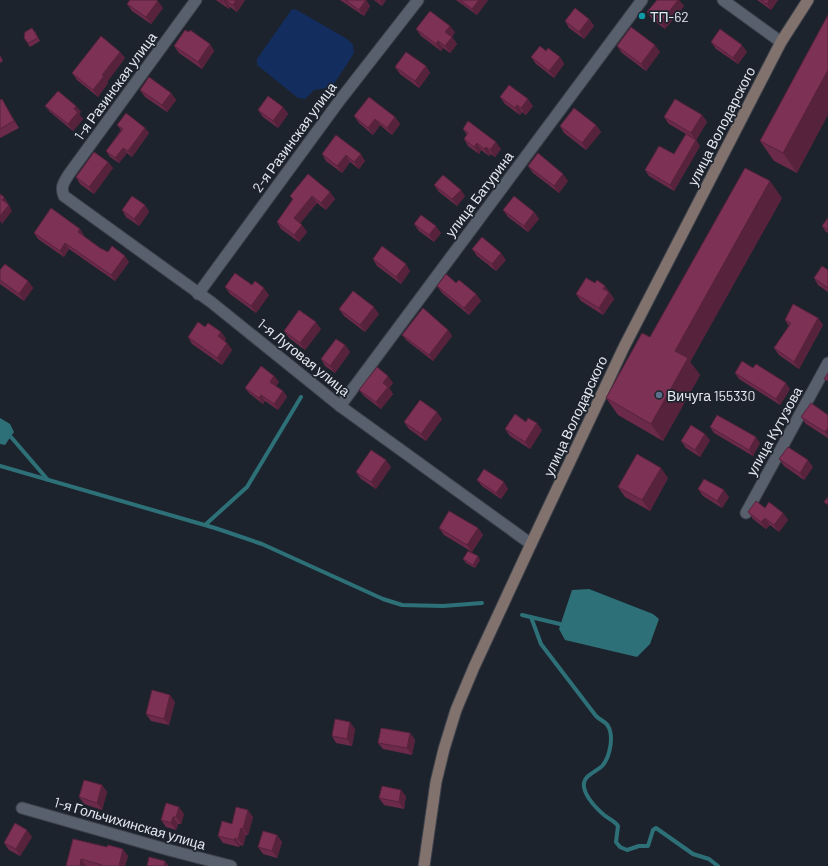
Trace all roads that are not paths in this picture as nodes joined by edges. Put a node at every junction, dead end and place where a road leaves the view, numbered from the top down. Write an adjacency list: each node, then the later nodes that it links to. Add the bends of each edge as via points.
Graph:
1 (196, 0): 7 (street, 1-я Разинская улица, via 69,174)
2 (418, 0): 8 (street, 2-я Разинская улица, via 340,100)
3 (642, 0): 10 (street, улица Батурина)
4 (723, 0): 6 (street)
5 (808, 0): 6 (main road, улица Володарского)
6 (782, 42): 12 (main road, улица Володарского, via 624,347)
7 (61, 190): 8 (street, 1-я Луговая улица, via 64,196)
8 (198, 294): 10 (street, 1-я Луговая улица)
9 (828, 363): 11 (street, улица Кутузова)
10 (340, 406): 12 (street, 1-я Луговая улица)
11 (746, 513)
12 (530, 544): 15 (main road, улица Володарского, via 456,710 436,782)
13 (22, 808): 14 (street, 1-я Гольчихинская улица)
14 (231, 866)
15 (424, 866)

